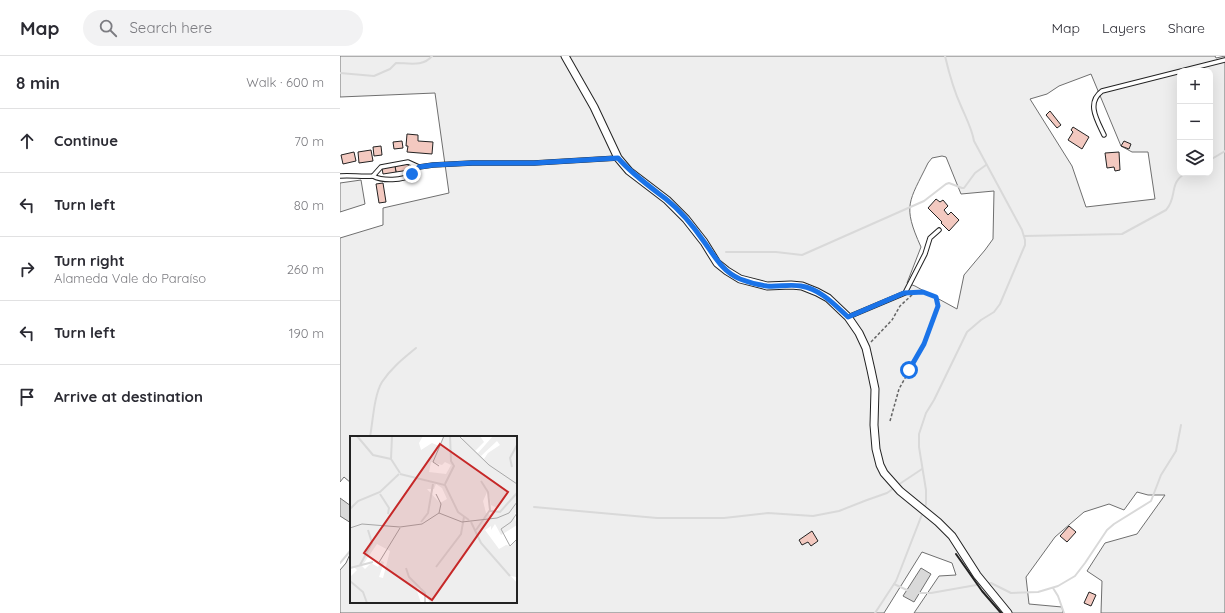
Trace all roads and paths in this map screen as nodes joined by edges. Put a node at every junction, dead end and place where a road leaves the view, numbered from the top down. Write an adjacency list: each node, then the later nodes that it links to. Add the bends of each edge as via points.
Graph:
1 (565, 56): 4 (street, via 594,107)
2 (1225, 60): 3 (lane, via 1097,94 1094,115)
3 (1104, 135)
4 (618, 158): 5 (lane); 11 (street, via 686,219 717,262 727,271 740,279 767,286 802,286 828,298)
5 (419, 167): 7 (lane, via 412,174 402,178 379,179); 7 (lane, via 408,162 390,165 381,167)
6 (340, 176): 7 (lane)
7 (373, 176)
8 (939, 230): 9 (lane, via 930,238 925,254)
9 (904, 293): 10 (path); 11 (lane)
10 (914, 293): 12 (path); 13 (path, via 923,292 936,297 938,306 924,344 899,389)
11 (848, 317): 12 (street)
12 (866, 348): 14 (street, via 874,389 876,449 884,473 900,491 952,536 977,575)
13 (890, 422)
14 (1008, 613)

